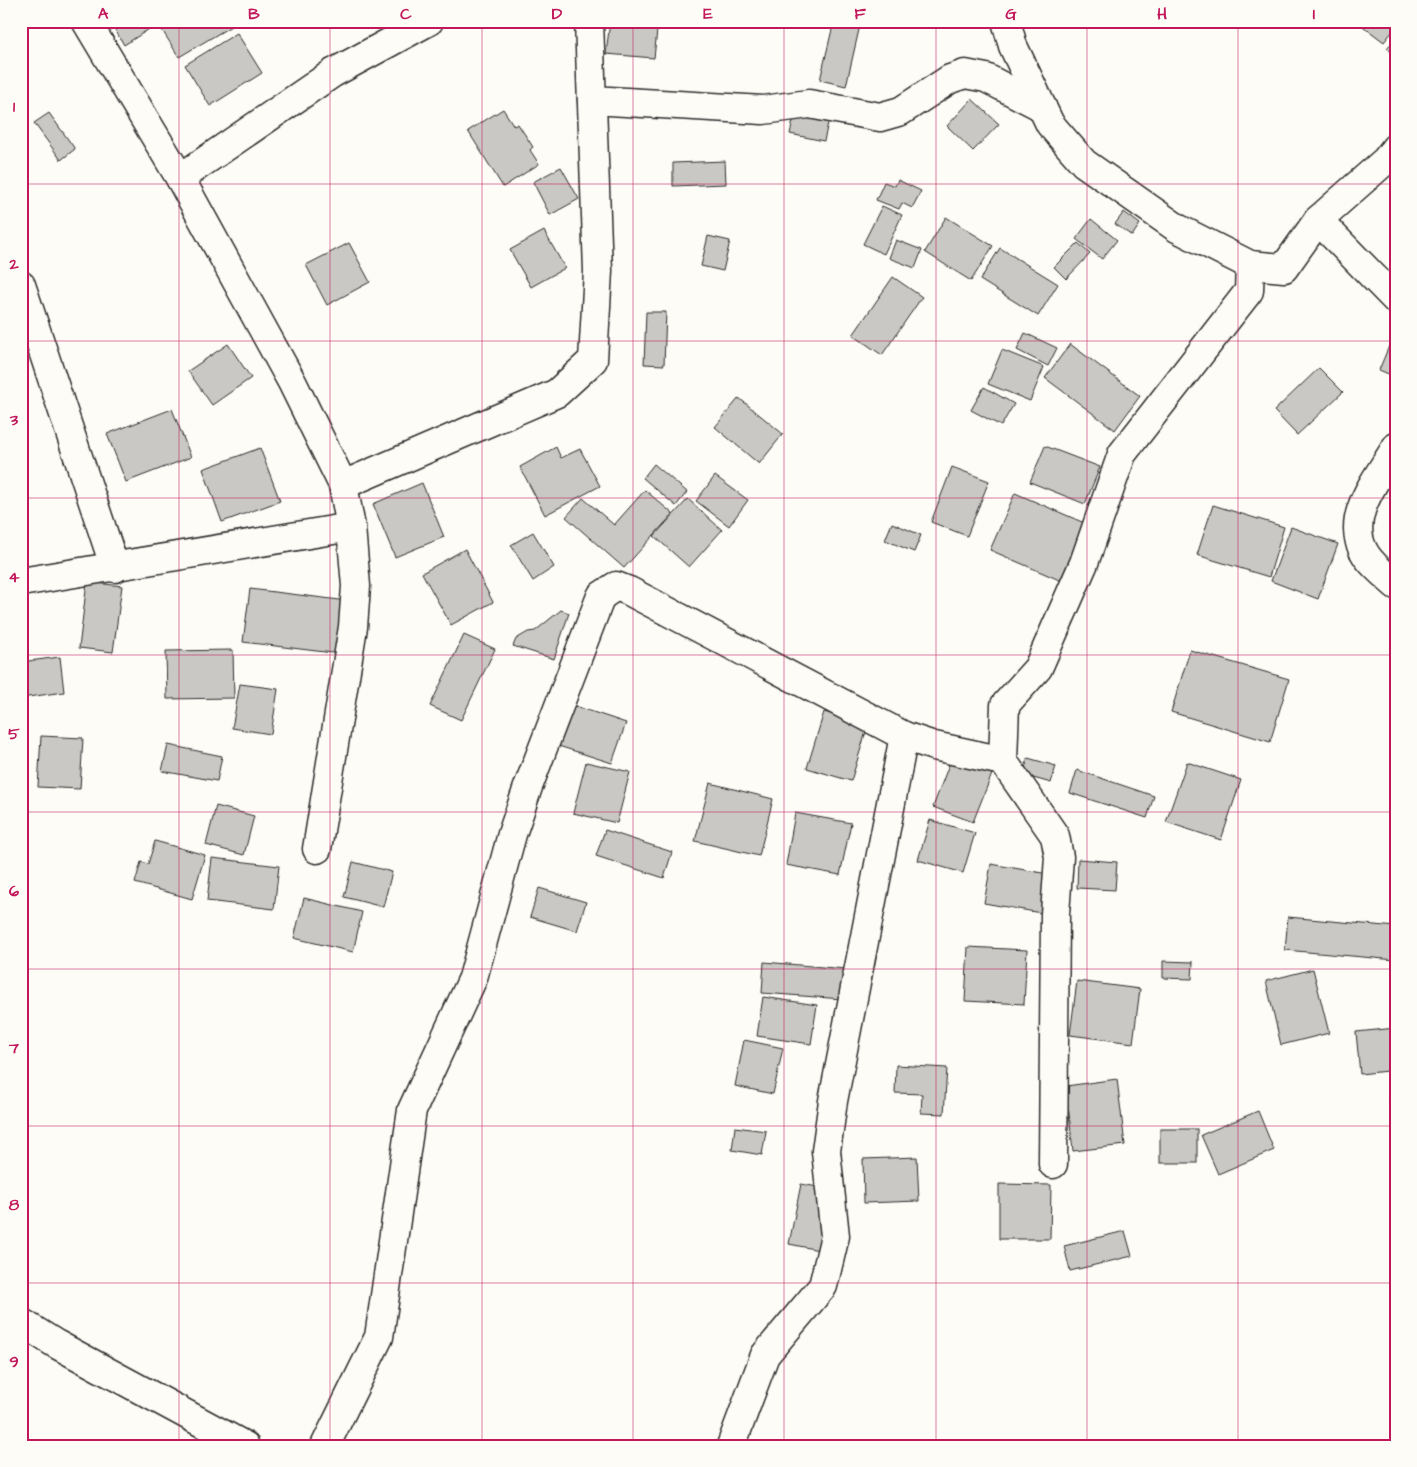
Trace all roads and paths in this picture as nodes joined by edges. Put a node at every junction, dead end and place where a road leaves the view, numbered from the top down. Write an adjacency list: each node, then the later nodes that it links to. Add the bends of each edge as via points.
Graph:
1 (86, 21): 8 (street)
2 (429, 21): 8 (street, via 333,73)
3 (589, 21): 5 (street)
4 (1006, 21): 6 (street, via 1013,46)
5 (592, 100): 6 (street, via 763,110 809,104 880,117 901,111 950,79 965,74 986,78); 14 (street, via 598,271 593,360 557,393)
6 (1042, 107): 10 (street, via 1050,124 1084,164 1178,228)
7 (1396, 147): 9 (street, via 1386,160)
8 (180, 178): 14 (street, via 292,382)
9 (1318, 220): 10 (street, via 1284,268); 12 (street)
10 (1250, 265): 20 (street, via 1250,290 1122,454 1084,563 1038,668 1005,705)
11 (21, 285): 16 (street)
12 (1396, 300)
13 (1396, 447): 18 (street, via 1360,508 1357,533 1366,555)
14 (343, 484): 15 (street)
15 (351, 527): 16 (street); 21 (street, via 356,586 353,627)
16 (114, 568): 17 (street)
17 (21, 582)
18 (1396, 586)
19 (904, 736): 20 (street); 25 (street, via 629,591 616,586 601,596 512,834 473,978 412,1110 379,1337); 26 (street, via 833,1101 826,1151 835,1236 823,1286 765,1355)
20 (1003, 761): 22 (street, via 1055,836 1059,857 1055,914)
21 (316, 849)
22 (1053, 1164)
23 (21, 1322): 24 (street)
24 (245, 1446)
25 (326, 1446)
26 (731, 1446)

